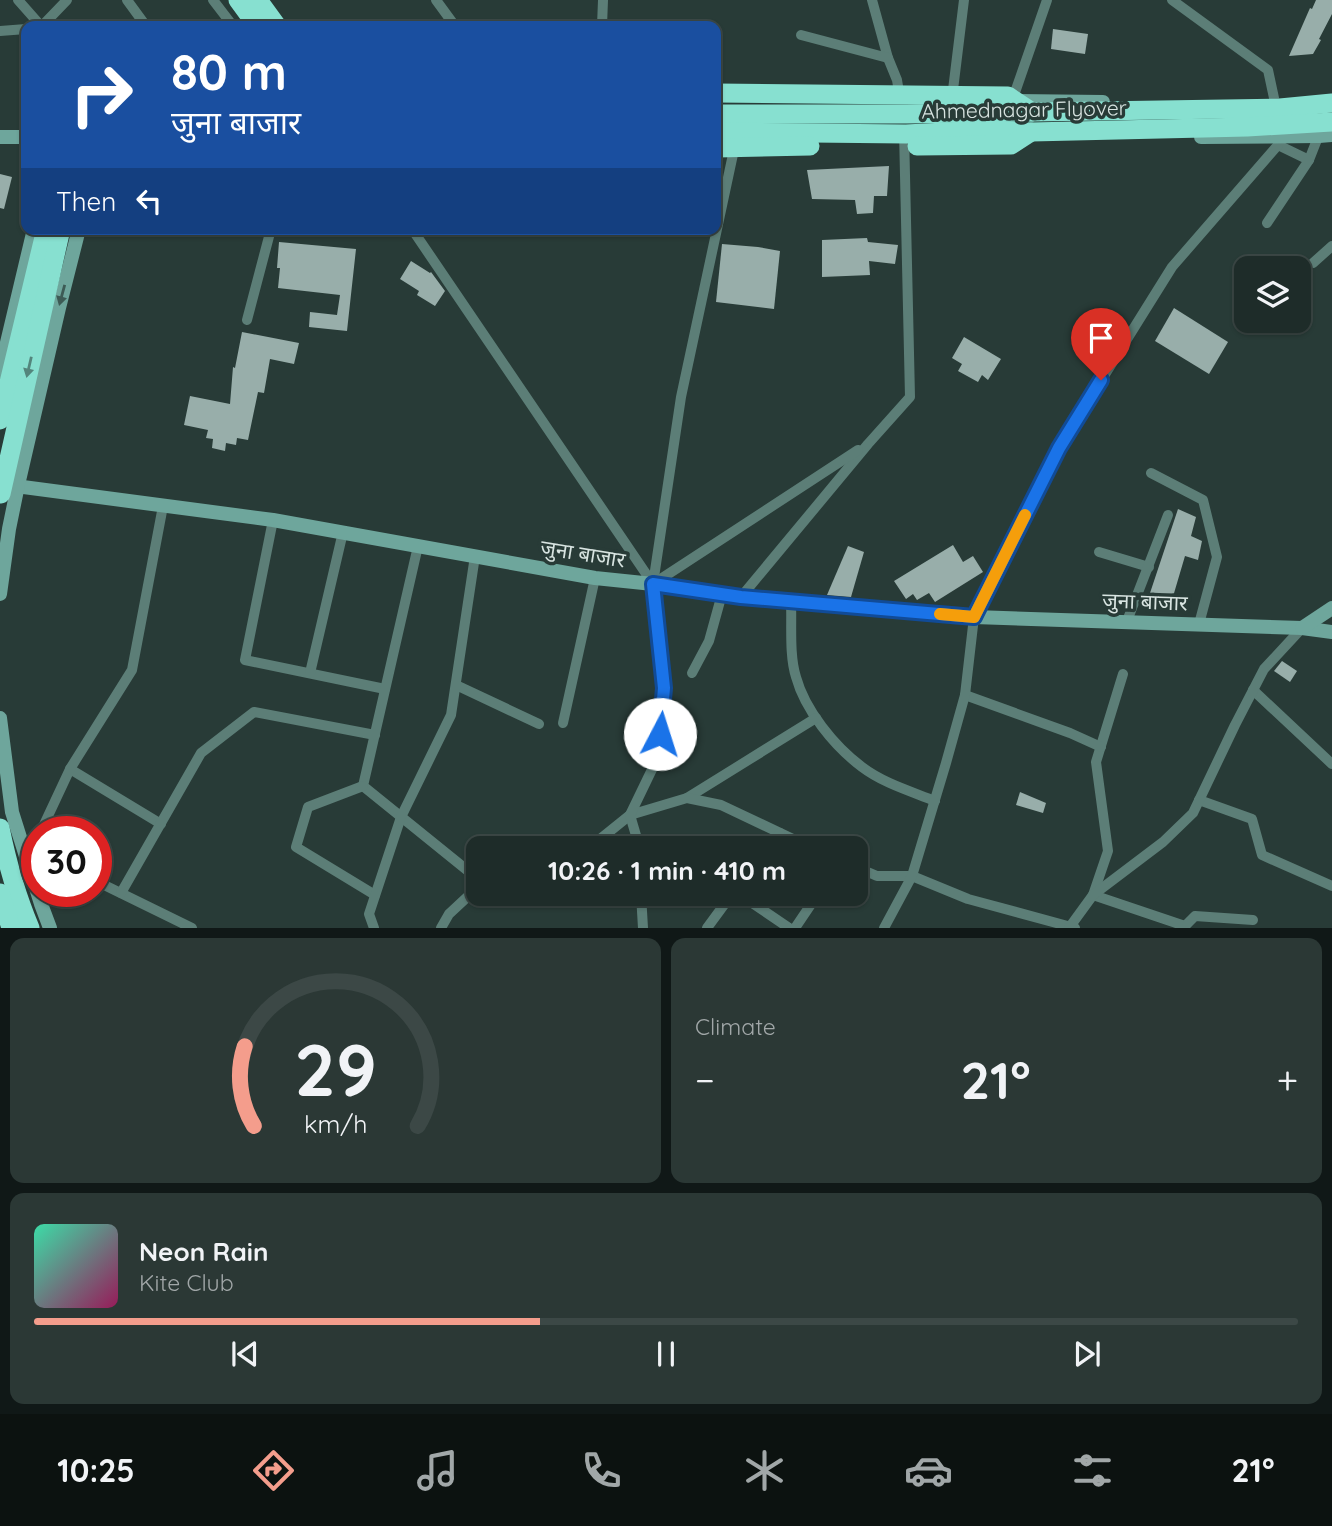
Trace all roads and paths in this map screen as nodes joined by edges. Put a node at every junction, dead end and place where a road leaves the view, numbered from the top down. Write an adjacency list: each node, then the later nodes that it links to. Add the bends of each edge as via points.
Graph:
1 (18, 0): 13 (street)
2 (67, 0): 14 (street)
3 (127, 0): 15 (street)
4 (213, 0): 16 (street)
5 (238, 0): 17 (highway)
6 (258, 0): 18 (highway)
7 (436, 0): 19 (street)
8 (603, 0): 20 (street)
9 (872, 0): 24 (street)
10 (964, 0): 29 (street)
11 (1046, 0): 30 (street)
12 (1172, 0): 31 (street, via 1268,70)
13 (37, 21)
14 (46, 21)
15 (142, 21)
16 (229, 21)
17 (253, 21)
18 (273, 21)
19 (451, 21)
20 (602, 21)
21 (21, 29): 22 (street)
22 (0, 31)
23 (801, 35): 24 (street)
24 (888, 58): 27 (street)
25 (721, 93): 33 (highway, bridge, via 1008,96)
26 (721, 100): 27 (street)
27 (900, 100): 29 (street); 39 (street)
28 (1332, 100): 31 (street); 33 (highway, Ahmednagar Flyover, bridge, via 1280,108); 34 (street)
29 (951, 101): 30 (street)
30 (1012, 101): 31 (street)
31 (1276, 103): 40 (street)
32 (721, 114): 33 (highway, Ahmednagar Flyover, bridge)
33 (1032, 122): 34 (highway, Ahmednagar Flyover, bridge); 35 (highway, Ahmednagar Flyover, bridge, via 906,134); 42 (highway, bridge, via 1011,145)
34 (1327, 131): 40 (street); 43 (street)
35 (721, 132)
36 (0, 137): 37 (street)
37 (21, 137)
38 (721, 141): 41 (street)
39 (905, 141): 40 (street); 41 (street); 58 (street, via 911,397)
40 (1278, 141): 43 (street); 78 (street, via 1172,267 1059,448)
41 (736, 142): 44 (street)
42 (721, 148)
43 (1309, 160): 45 (street)
44 (721, 212)
45 (1267, 223)
46 (33, 235): 56 (street)
47 (45, 235): 57 (highway)
48 (60, 235): 62 (highway, one-way to 62, bridge)
49 (77, 235): 61 (street, one-way to 61)
50 (269, 235): 55 (street)
51 (416, 235): 72 (street)
52 (716, 235): 72 (street, via 681,397)
53 (1332, 246): 54 (street)
54 (1313, 263)
55 (247, 320)
56 (0, 372)
57 (0, 420)
58 (867, 444): 72 (street); 75 (street)
59 (1152, 473): 80 (street, via 1203,500 1217,557)
60 (0, 484): 61 (street, जुना बाजार)
61 (18, 485): 63 (street, जुना बाजार); 73 (street)
62 (0, 496)
63 (163, 506): 65 (street, जुना बाजार); 97 (street, via 132,670)
64 (1168, 515): 70 (street)
65 (273, 520): 66 (street, जुना बाजार); 83 (street, via 245,660)
66 (343, 532): 67 (street, जुना बाजार); 83 (street)
67 (418, 546): 69 (street, जुना बाजार); 87 (street)
68 (1098, 552): 70 (street)
69 (475, 556): 71 (street, जुना बाजार); 86 (street)
70 (1149, 567): 79 (street)
71 (595, 578): 72 (street, जुना बाजार); 92 (street)
72 (653, 584): 74 (street, जुना बाजार); 102 (street, via 664,688 658,757)
73 (0, 594)
74 (722, 594): 75 (street, जुना बाजार); 84 (street, via 709,641)
75 (741, 597): 76 (street, जुना बाजार)
76 (791, 602): 78 (street, जुना बाजार); 91 (street, via 795,675)
77 (1332, 608): 81 (street)
78 (974, 617): 79 (street, जुना बाजार); 89 (street)
79 (1127, 621): 80 (street, जुना बाजार)
80 (1199, 624): 81 (street, जुना बाजार)
81 (1302, 628): 82 (street, जुना बाजार); 88 (street, via 1264,669)
82 (1332, 632)
83 (310, 673): 87 (street)
84 (692, 673)
85 (1123, 674): 95 (street)
86 (456, 685): 93 (street); 104 (street, via 452,715)
87 (385, 689): 94 (street)
88 (1253, 690): 96 (street); 100 (street)
89 (965, 695): 95 (street); 101 (street)
90 (0, 718): 106 (street, via 12,812)
91 (816, 719): 99 (street); 101 (street, via 862,766)
92 (563, 723)
93 (539, 724)
94 (375, 735): 98 (street); 105 (street, via 254,712 201,753)
95 (1101, 747): 121 (street, via 1096,762 1108,851)
96 (1332, 764)
97 (70, 769): 103 (street); 105 (street)
98 (363, 786): 104 (street); 120 (street, via 308,807 296,847)
99 (687, 798): 102 (street); 108 (street, via 721,805)
100 (1199, 800): 116 (street, via 1252,818 1262,855); 121 (street, via 1193,813 1163,842)
101 (935, 802): 115 (street)
102 (630, 815): 109 (street); 110 (street)
103 (48, 816)
104 (401, 817): 113 (street); 120 (street)
105 (161, 824): 119 (street)
106 (21, 827)
107 (0, 828): 131 (highway)
108 (780, 833): 111 (street); 112 (street)
109 (604, 836)
110 (636, 836)
111 (778, 836)
112 (786, 836)
113 (466, 869)
114 (868, 872): 115 (street)
115 (912, 876): 129 (street, via 968,899); 140 (street)
116 (1332, 886)
117 (112, 889): 119 (street)
118 (0, 893): 130 (highway)
119 (121, 893): 133 (street)
120 (375, 895): 134 (street, via 369,914)
121 (1093, 895): 128 (street, via 1185,926 1195,916); 129 (street)
122 (466, 898): 135 (street)
123 (642, 906): 136 (street)
124 (723, 906): 137 (street)
125 (757, 906): 138 (street)
126 (810, 906): 139 (street)
127 (46, 907): 132 (street)
128 (1253, 920)
129 (1071, 927)
130 (11, 928)
131 (30, 928)
132 (50, 928)
133 (192, 928)
134 (374, 928)
135 (441, 928)
136 (643, 928)
137 (707, 928)
138 (789, 928)
139 (795, 928)
140 (884, 928)

